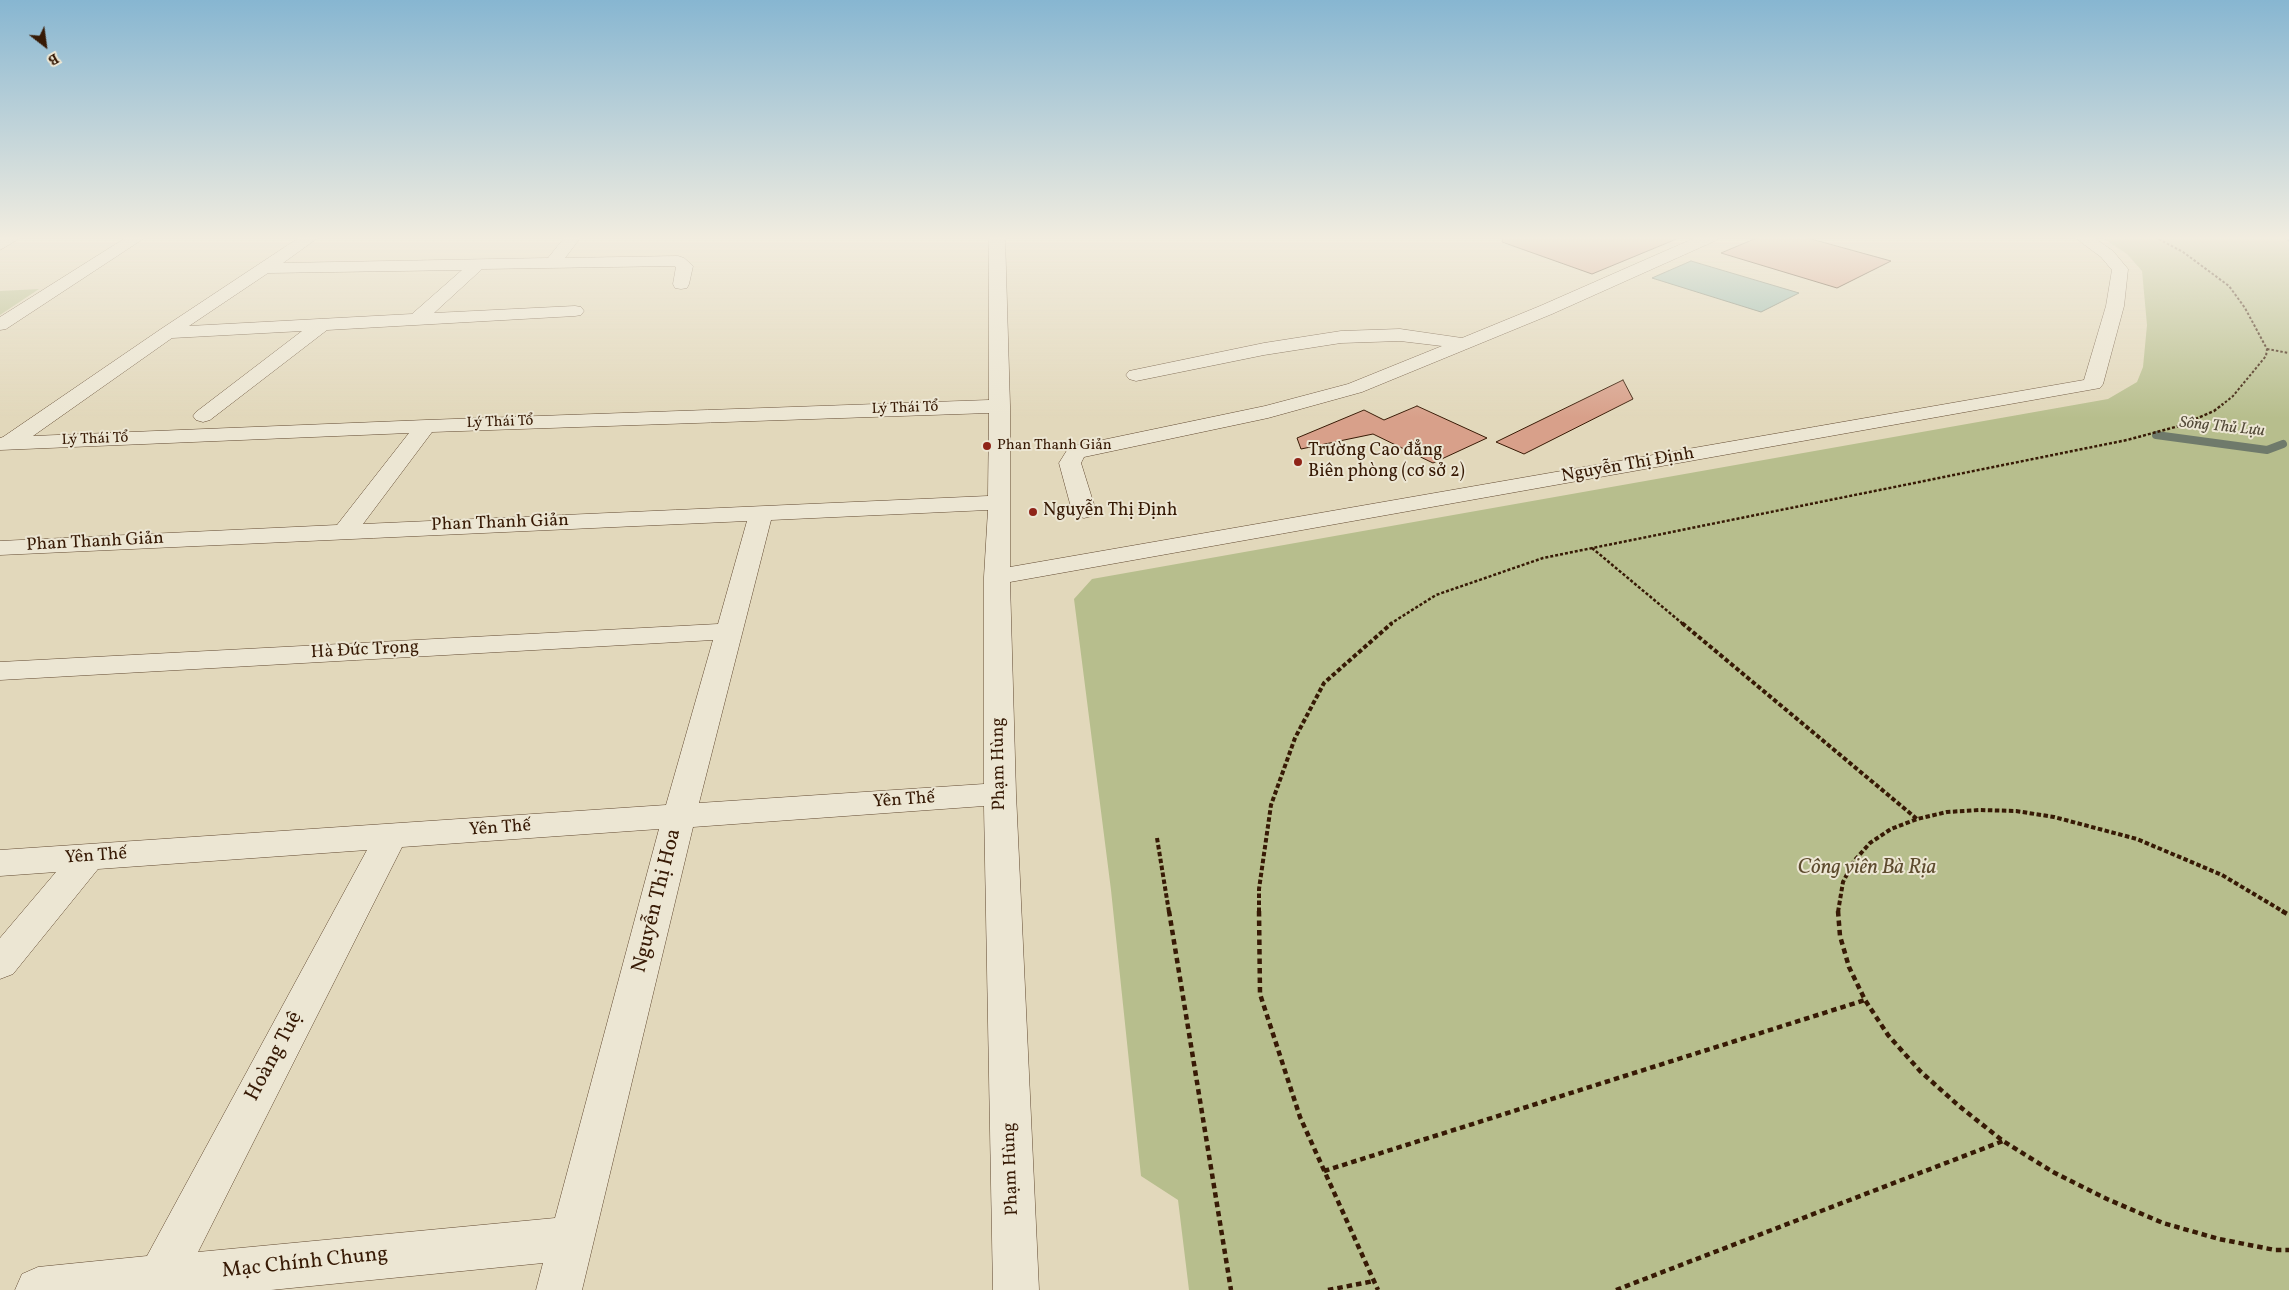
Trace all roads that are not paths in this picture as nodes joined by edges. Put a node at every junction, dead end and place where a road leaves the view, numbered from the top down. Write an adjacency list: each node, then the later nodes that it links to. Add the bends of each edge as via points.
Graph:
1 (44, 297): 9 (street)
2 (221, 297): 11 (street)
3 (441, 297): 8 (street)
4 (998, 297): 14 (street, Phạm Hùng)
5 (1573, 297): 12 (street)
6 (2116, 297): 23 (street, Nguyễn Thị Định, via 2093,384)
7 (575, 311): 8 (street)
8 (416, 320): 10 (street)
9 (0, 325)
10 (322, 325): 11 (street); 15 (street)
11 (167, 333): 17 (street)
12 (1466, 344): 13 (street, via 1400,335 1341,337); 19 (street, via 1319,399 1077,452 1070,463)
13 (1136, 375)
14 (1000, 406): 16 (street, Lý Thái Tổ); 18 (street, Phạm Hùng)
15 (203, 416)
16 (426, 426): 17 (street, Lý Thái Tổ); 21 (street)
17 (4, 444)
18 (1000, 502): 20 (street, Phan Thanh Giản); 23 (street, Phạm Hùng)
19 (1084, 511)
20 (761, 513): 21 (street, Phan Thanh Giản); 24 (street, Nguyễn Thị Hoa)
21 (345, 531): 22 (street, Phan Thanh Giản)
22 (0, 548)
23 (997, 577): 26 (street, Phạm Hùng)
24 (730, 631): 25 (street, Hà Đức Trọng); 27 (street, Nguyễn Thị Hoa)
25 (0, 671)
26 (1000, 794): 27 (street, Yên Thế); 36 (street, Phạm Hùng)
27 (679, 816): 28 (street, Yên Thế); 32 (street, Nguyễn Thị Hoa)
28 (391, 836): 29 (street, Yên Thế); 33 (street, Hoàng Tuệ)
29 (88, 857): 30 (street, Yên Thế); 31 (street)
30 (0, 863)
31 (0, 964)
32 (572, 1238): 33 (street, Mạc Chính Chung); 35 (street, Nguyễn Thị Hoa)
33 (160, 1278): 34 (street, Mạc Chính Chung)
34 (38, 1290)
35 (559, 1290)
36 (1016, 1290)

